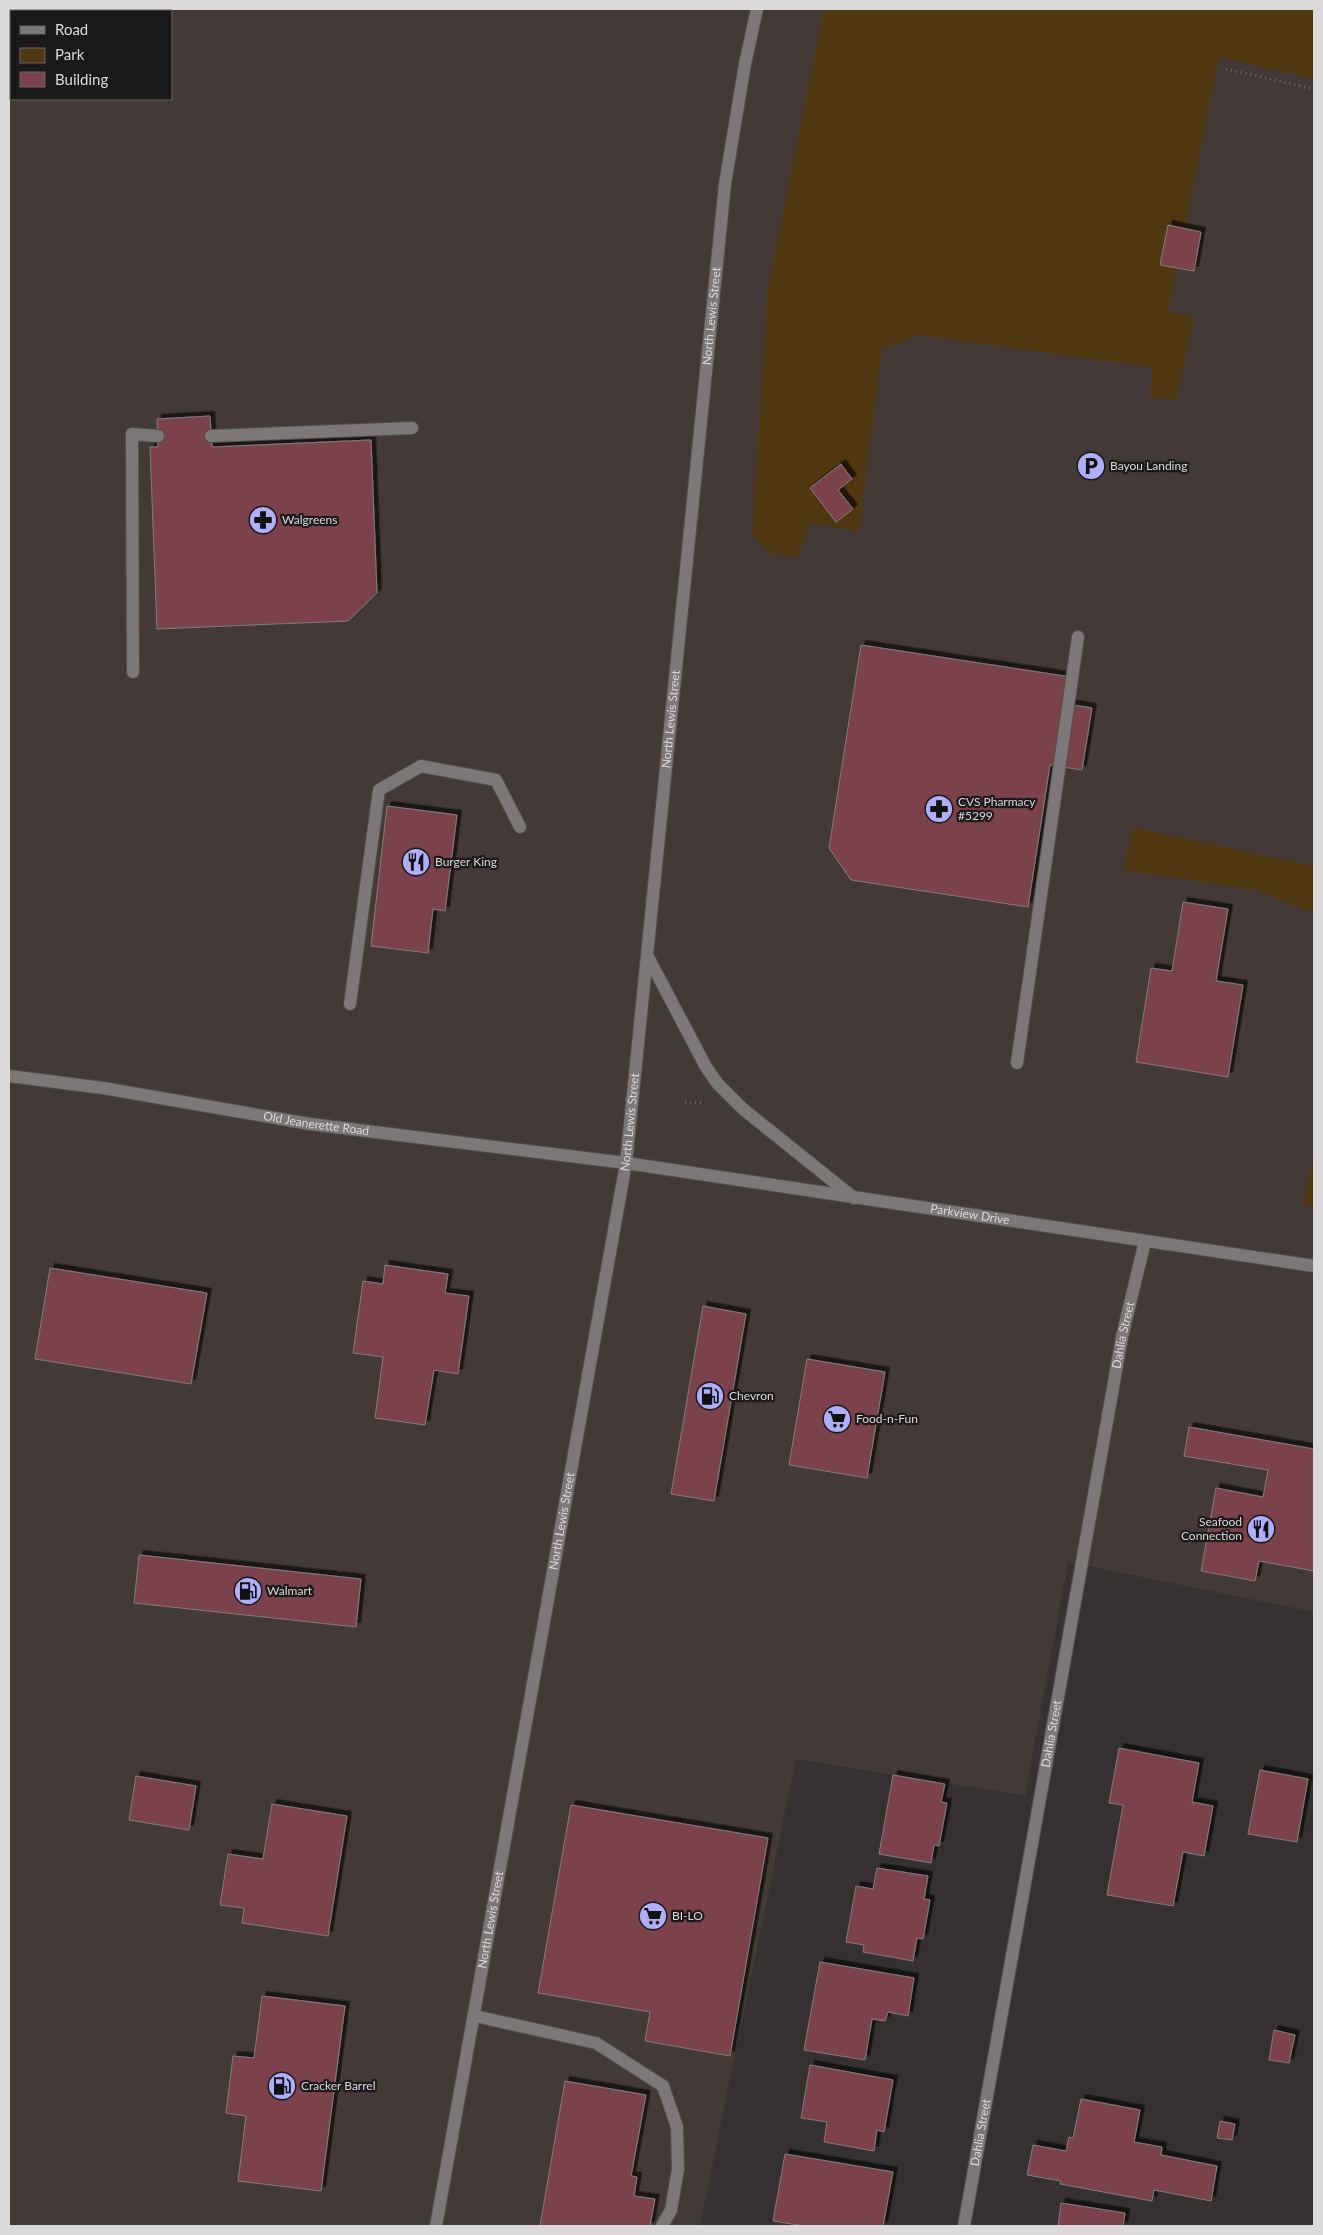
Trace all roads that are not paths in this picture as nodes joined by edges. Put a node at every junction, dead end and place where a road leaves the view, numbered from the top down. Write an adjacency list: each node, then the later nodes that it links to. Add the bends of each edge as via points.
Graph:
1 (757, 9): 8 (main road, North Lewis Street, via 725,184)
2 (412, 428): 4 (main road)
3 (158, 436): 6 (main road, via 132,434)
4 (211, 436)
5 (1078, 637): 10 (main road)
6 (133, 672)
7 (520, 827): 9 (main road, via 496,780 421,766 379,790)
8 (647, 954): 12 (main road, North Lewis Street); 13 (main road, via 717,1083 743,1109)
9 (350, 1004)
10 (1016, 1063)
11 (9, 1076): 12 (main road, Old Jeanerette Road, via 102,1088 310,1124)
12 (626, 1164): 13 (main road, Parkview Drive); 16 (main road, North Lewis Street)
13 (854, 1198): 14 (main road, Parkview Drive)
14 (1145, 1241): 15 (main road, Parkview Drive); 19 (main road, Dahlia Street, via 1122,1337)
15 (1314, 1266)
16 (475, 2016): 17 (main road, North Lewis Street); 18 (main road, via 596,2042 663,2086 677,2127 678,2169 670,2210)
17 (436, 2226)
18 (662, 2226)
19 (964, 2226)

